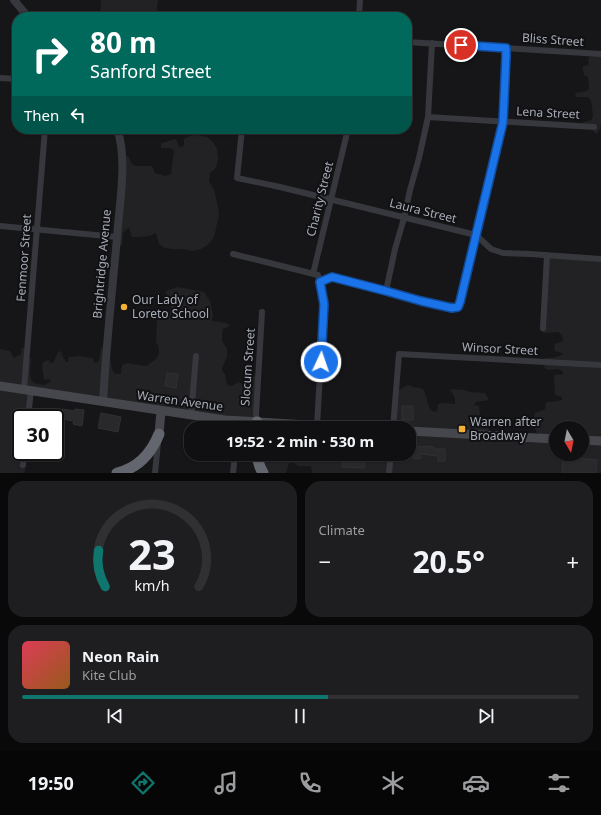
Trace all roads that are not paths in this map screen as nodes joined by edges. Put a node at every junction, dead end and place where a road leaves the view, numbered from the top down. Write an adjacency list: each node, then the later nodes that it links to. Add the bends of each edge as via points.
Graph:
1 (14, 0): 3 (street)
2 (360, 0): 4 (street)
3 (24, 12)
4 (359, 12)
5 (412, 42): 6 (street, Bliss Street)
6 (432, 43): 7 (street, Bliss Street); 11 (street)
7 (506, 48): 8 (street, Bliss Street); 12 (street)
8 (601, 54)
9 (0, 78): 10 (street)
10 (12, 79)
11 (428, 117): 12 (street, Lena Street); 19 (street)
12 (503, 122): 13 (street, Lena Street); 22 (street)
13 (594, 127)
14 (45, 134): 21 (street, Fenmoor Street)
15 (118, 134): 23 (street, Brightridge Avenue, via 122,155)
16 (241, 134): 18 (street, Laura Street, via 237,178)
17 (347, 134): 18 (street, Charity Street)
18 (331, 199): 19 (street, Laura Street); 27 (street, Charity Street)
19 (404, 218): 22 (street, Laura Street); 29 (street)
20 (0, 226): 21 (street)
21 (37, 229): 23 (street); 35 (street, Fenmoor Street)
22 (476, 235): 25 (street, Laura Street, via 491,249 503,253); 29 (street, via 458,307 452,308)
23 (117, 237): 36 (street, Brightridge Avenue)
24 (233, 254): 27 (street)
25 (547, 255): 26 (street, Laura Street); 31 (street)
26 (601, 259)
27 (314, 274): 28 (street)
28 (320, 282): 29 (street, via 332,277); 42 (street, via 324,304)
29 (386, 291)
30 (262, 312): 41 (street, Slocum Street)
31 (543, 328)
32 (196, 356): 39 (street)
33 (601, 365): 43 (street, Winsor Street, via 399,354)
34 (0, 386): 35 (main road, Warren Avenue)
35 (28, 390): 36 (main road, Warren Avenue); 37 (street, Fenmoor Street)
36 (103, 402): 38 (main road, Warren Avenue)
37 (28, 409)
38 (161, 411): 39 (main road, Warren Avenue); 45 (main road)
39 (191, 415): 40 (main road, Warren Avenue)
40 (222, 421)
41 (256, 421)
42 (317, 421)
43 (394, 421)
44 (416, 431): 46 (main road)
45 (159, 434): 54 (highway, via 150,452 141,461); 55 (street)
46 (549, 439)
47 (589, 440): 48 (main road)
48 (601, 441)
49 (23, 461): 53 (street)
50 (234, 461): 56 (street)
51 (258, 461): 57 (highway)
52 (390, 461): 58 (street)
53 (23, 465)
54 (117, 473)
55 (155, 473)
56 (233, 473)
57 (263, 473)
58 (389, 473)

